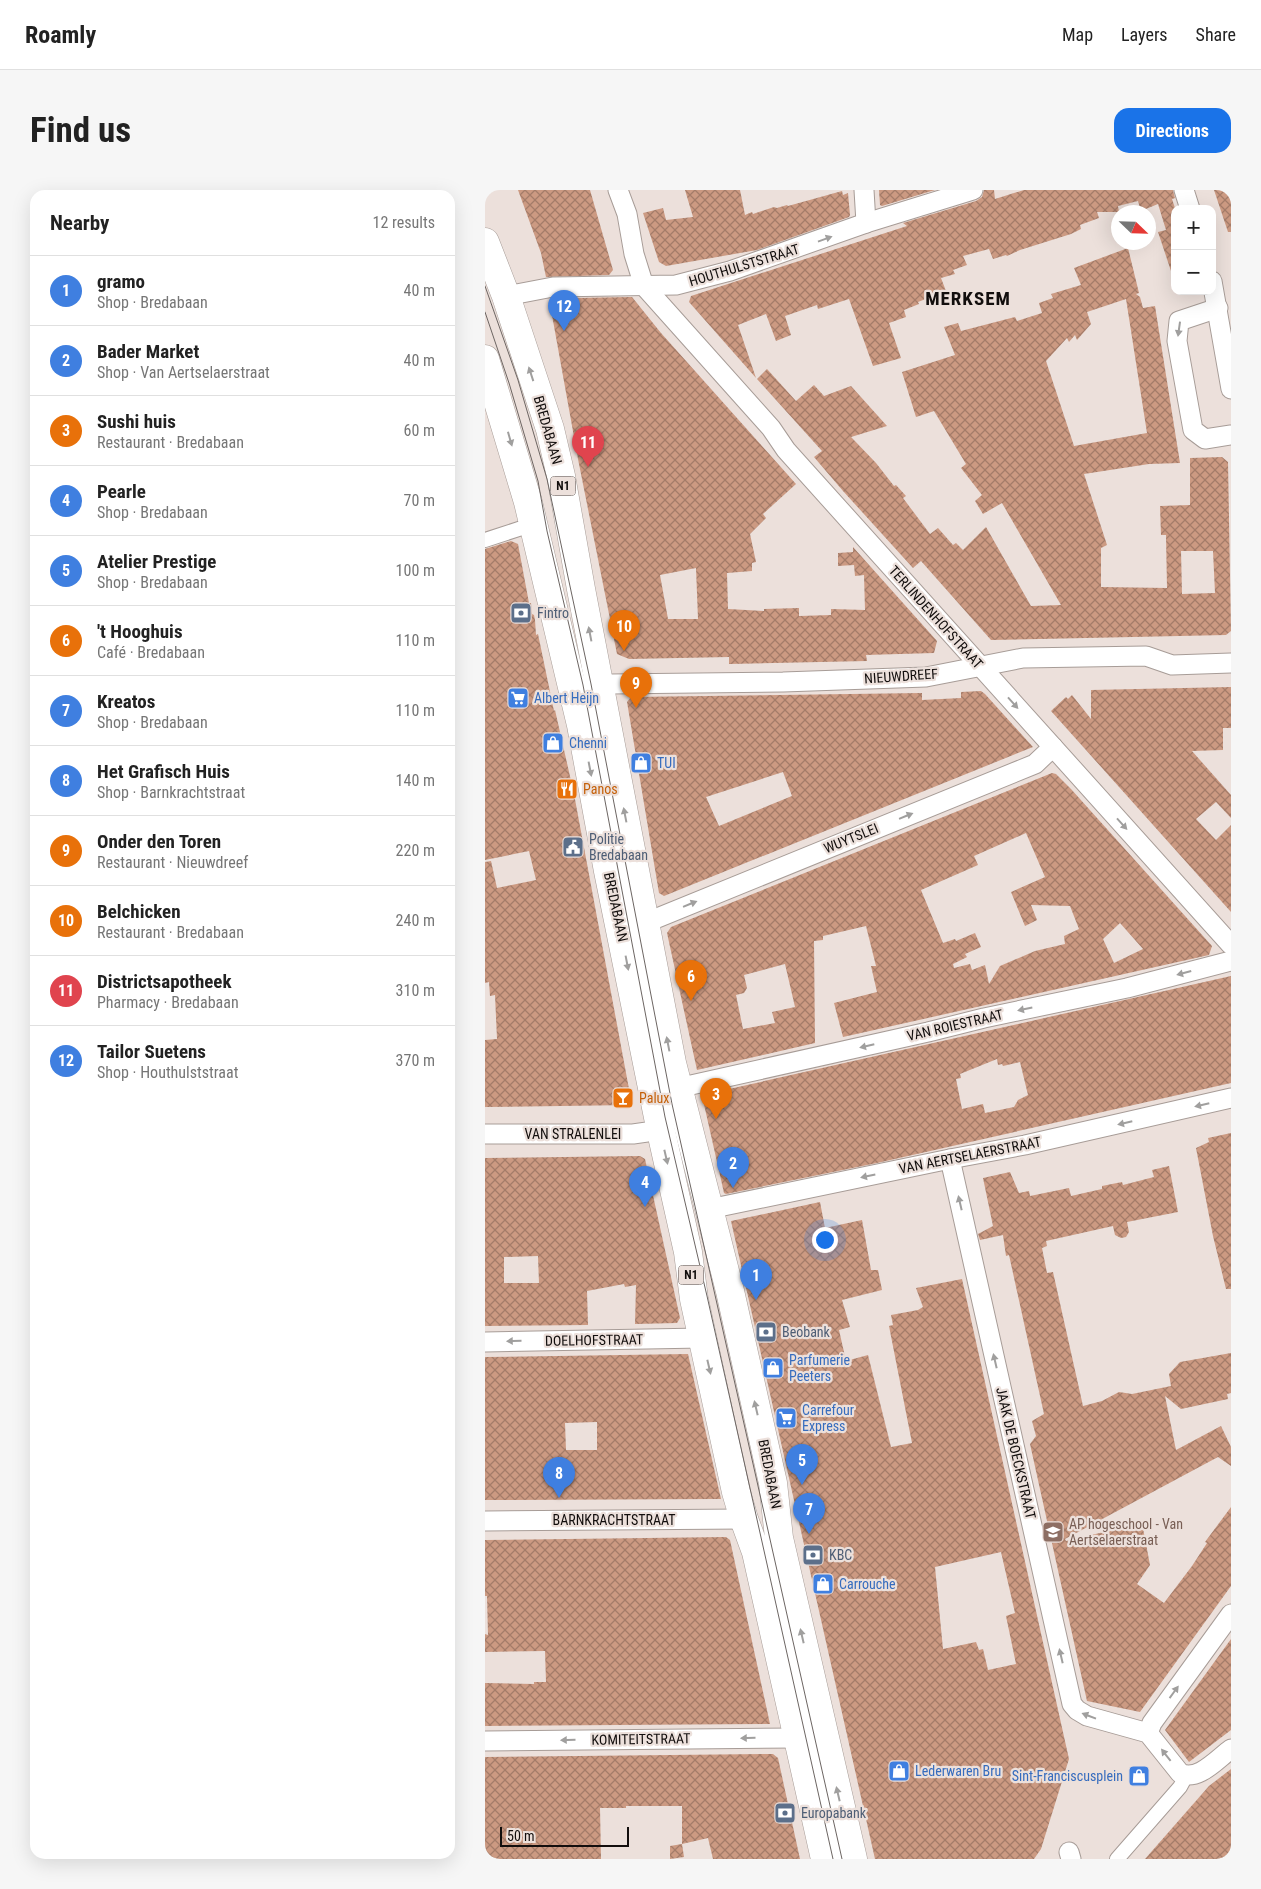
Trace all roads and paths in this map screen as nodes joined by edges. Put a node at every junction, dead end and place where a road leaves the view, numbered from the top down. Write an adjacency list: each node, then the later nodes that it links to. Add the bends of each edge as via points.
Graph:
1 (618, 190): 9 (street)
2 (864, 190): 6 (street)
3 (973, 190): 6 (street, HOUTHULSTSTRAAT)
4 (1184, 190): 5 (street)
5 (1189, 205)
6 (866, 224): 9 (street, HOUTHULSTSTRAAT, one-way to 6, via 676,286 730,271)
7 (485, 242): 10 (main road, BREDABAAN / N1)
8 (1219, 284): 11 (street)
9 (644, 286): 10 (street, HOUTHULSTSTRAAT, via 553,288); 18 (street, TERLINDENHOFSTRAAT, via 771,428 786,450)
10 (506, 296): 19 (main road, BREDABAAN / N1, one-way to 10, via 550,428)
11 (1218, 308): 13 (street); 14 (street, one-way to 14, via 1179,320 1177,340 1193,430 1205,439)
12 (485, 359): 15 (main road, BREDABAAN / N1, one-way to 15)
13 (1231, 390)
14 (1231, 435)
15 (533, 524): 16 (street); 20 (main road, BREDABAAN / N1)
16 (485, 540)
17 (1231, 663): 18 (street, NIEUWDREEF, via 1172,665 1146,656 1127,656 1023,658)
18 (981, 666): 19 (street, NIEUWDREEF, via 926,677 783,682); 21 (street, TERLINDENHOFSTRAAT, one-way to 21)
19 (599, 682): 20 (street); 22 (main road, BREDABAAN / N1, one-way to 19)
20 (572, 688): 27 (main road, BREDABAAN / N1, one-way to 27)
21 (1053, 747): 22 (street, WUYTSLEI, one-way to 21, via 1035,764); 23 (street, TERLINDENHOFSTRAAT, one-way to 23)
22 (645, 923): 25 (main road, BREDABAAN / N1, one-way to 22)
23 (1231, 945)
24 (1231, 961): 25 (street, VAN ROIESTRAAT, one-way to 25, via 1127,988 691,1084)
25 (679, 1091): 27 (street); 30 (main road, BREDABAAN / N1)
26 (1231, 1098): 29 (street, VAN AERTSELAERSTRAAT, one-way to 29)
27 (660, 1127): 28 (street, VAN STRALENLEI, via 633,1134); 31 (main road, BREDABAAN / N1, one-way to 31, via 688,1252)
28 (485, 1134)
29 (950, 1159): 30 (street, VAN AERTSELAERSTRAAT, one-way to 30); 36 (street, JAAK DE BOECKSTRAAT, one-way to 29, via 1087,1716 1072,1704)
30 (709, 1209): 42 (main road, BREDABAAN / N1, one-way to 30, via 779,1538 775,1492 767,1454)
31 (702, 1338): 32 (street, DOELHOFSTRAAT, one-way to 32); 33 (main road, BREDABAAN / N1, one-way to 33)
32 (485, 1342)
33 (744, 1519): 34 (street, BARNKRACHTSTRAAT); 37 (main road, BREDABAAN / N1, via 756,1552)
34 (485, 1521)
35 (1231, 1614): 36 (street, one-way to 35)
36 (1148, 1733): 40 (street, one-way to 36, via 1180,1773)
37 (797, 1738): 38 (street, KOMITEITSTRAAT, one-way to 38); 41 (main road, BREDABAAN / N1)
38 (485, 1741)
39 (1231, 1749): 40 (street, via 1201,1772)
40 (1186, 1776): 43 (street, via 1180,1788)
41 (825, 1859)
42 (853, 1859)
43 (1117, 1859)

